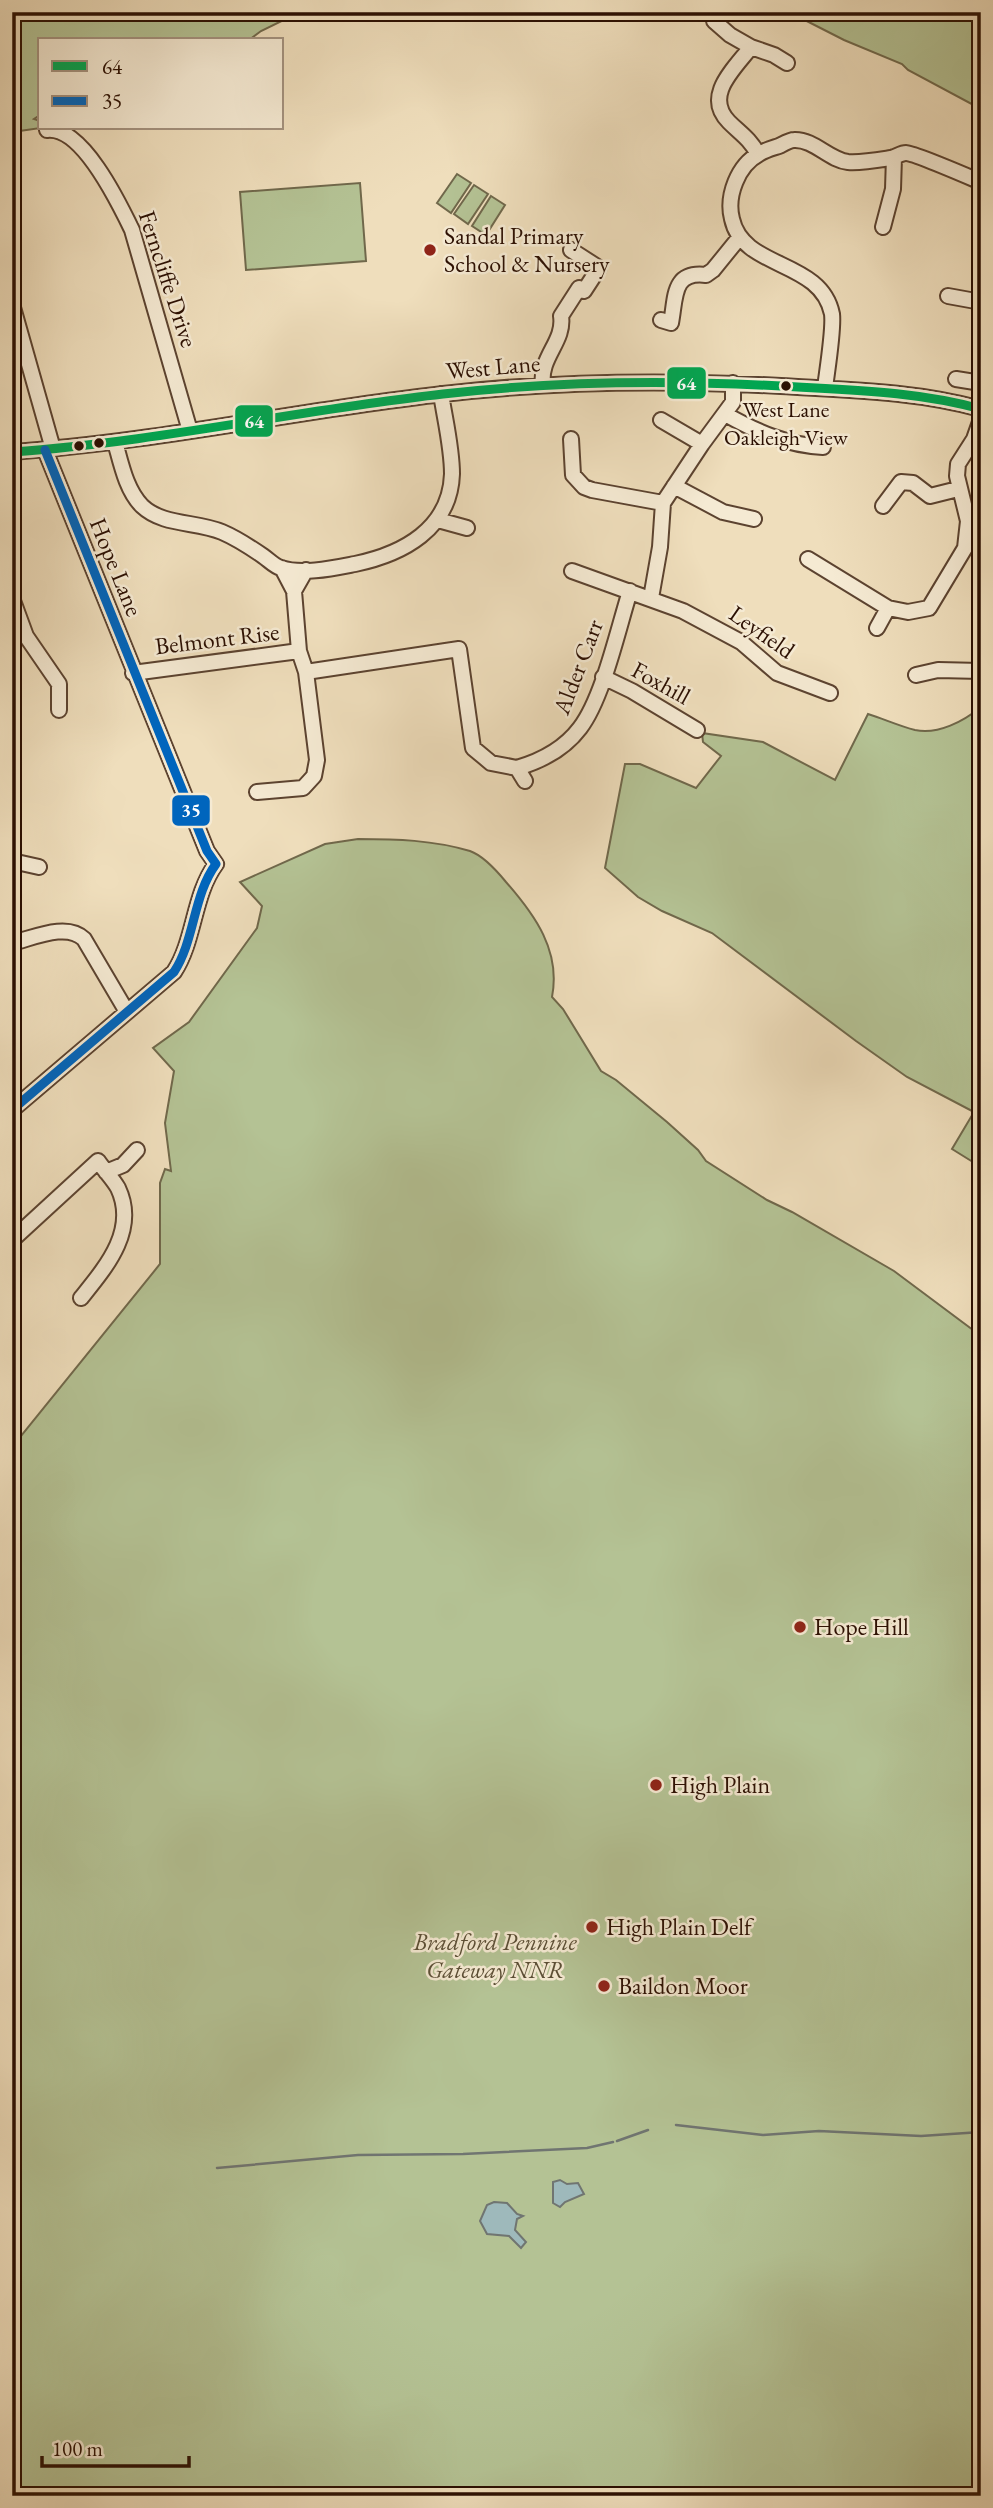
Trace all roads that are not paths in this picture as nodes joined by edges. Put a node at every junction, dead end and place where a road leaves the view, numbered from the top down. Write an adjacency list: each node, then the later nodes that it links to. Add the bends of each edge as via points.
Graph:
1 (714, 21): 2 (street)
2 (751, 47): 3 (street); 5 (street, via 719,89 718,98 723,115 749,138)
3 (787, 64)
4 (47, 130): 25 (street, Ferncliffe Drive, via 61,132 80,148 118,201 132,230)
5 (758, 154): 6 (street, via 794,140 849,162); 9 (street, via 737,178 730,201)
6 (894, 157): 7 (street, via 908,153); 8 (street, via 893,189)
7 (981, 182)
8 (883, 227)
9 (740, 238): 14 (street, via 706,275 683,277 671,323); 19 (street, via 804,275 827,300 832,315)
10 (570, 250): 18 (street, via 599,268 561,316 563,327 541,373)
11 (948, 296): 12 (street)
12 (981, 302)
13 (12, 304): 30 (street, Hope Lane)
14 (661, 320)
15 (956, 379): 17 (street)
16 (733, 383): 18 (street, West Lane); 19 (street, West Lane); 22 (street, via 733,402)
17 (981, 383)
18 (543, 384): 20 (street, West Lane)
19 (825, 388): 21 (street, West Lane, via 931,397)
20 (441, 394): 25 (street, West Lane); 37 (street, via 452,474)
21 (981, 409)
22 (725, 414): 28 (street); 29 (street, via 772,438)
23 (981, 419): 33 (street, via 958,464)
24 (661, 420): 28 (street)
25 (190, 431): 27 (street, West Lane)
26 (571, 439): 34 (street, via 573,475 584,487)
27 (115, 442): 30 (street, West Lane); 40 (street, via 131,491 151,513 218,531)
28 (702, 444): 32 (street)
29 (823, 447)
30 (49, 450): 31 (street, West Lane); 51 (street, Hope Lane)
31 (12, 452)
32 (674, 486): 34 (street); 36 (street, via 723,512)
33 (958, 489): 35 (street, via 930,496 913,483 901,482); 47 (street, via 965,504 968,536 934,602 914,612)
34 (663, 503): 46 (street)
35 (883, 506)
36 (754, 519)
37 (438, 520): 38 (street); 41 (street, via 416,541 386,556)
38 (467, 528)
39 (808, 559): 47 (street)
40 (282, 568): 41 (street); 44 (street)
41 (306, 570): 44 (street)
42 (572, 571): 43 (street, Leyfield)
43 (630, 591): 46 (street, Leyfield); 54 (street, Alder Carr)
44 (294, 592): 49 (street)
45 (12, 598): 56 (street, via 26,636 60,684)
46 (650, 598): 55 (street, Leyfield, via 733,637 777,673)
47 (883, 605): 48 (street)
48 (877, 628)
49 (299, 651): 51 (street, Belmont Rise); 52 (street, Belmont Rise)
50 (981, 671): 53 (street, via 937,670)
51 (133, 673): 64 (street, Hope Lane, via 216,864 178,965)
52 (306, 673): 58 (street, via 459,649 473,748 491,763); 60 (street, Belmont Rise, via 317,760 314,776 303,788)
53 (916, 675)
54 (603, 677): 57 (street, Foxhill); 58 (street, Alder Carr, via 579,729 554,752)
55 (830, 693)
56 (60, 710)
57 (697, 730)
58 (517, 768): 59 (street)
59 (525, 781)
60 (257, 792)
61 (12, 861): 62 (street)
62 (39, 867)
63 (12, 943): 64 (street, via 64,931 78,933)
64 (127, 1012): 65 (street, Hope Lane)
65 (12, 1110)
66 (137, 1150): 67 (street, via 123,1165)
67 (102, 1166): 68 (street); 69 (street, via 122,1201 123,1230 110,1261)
68 (12, 1240)
69 (81, 1298)

